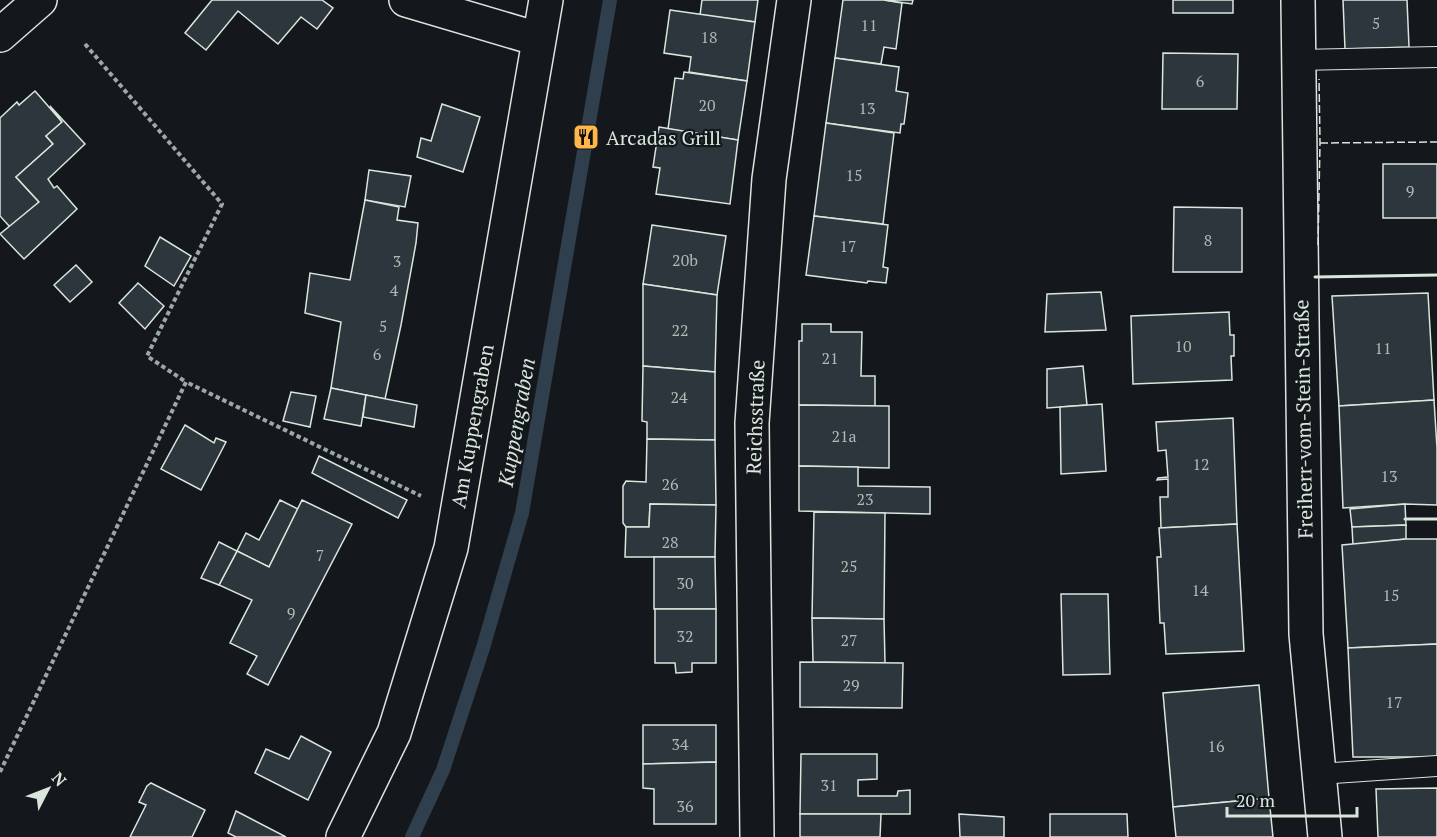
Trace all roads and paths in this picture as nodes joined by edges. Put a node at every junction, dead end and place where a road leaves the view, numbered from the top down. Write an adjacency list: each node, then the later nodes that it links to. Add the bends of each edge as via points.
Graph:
1 (40, 0): 6 (street)
2 (406, 0): 7 (street)
3 (546, 0): 7 (street, Am Kuppengraben)
4 (794, 0): 17 (street, Reichsstraße, via 769,179 752,423)
5 (1298, 0): 10 (street, Freiherr-vom-Stein-Straße)
6 (0, 35)
7 (538, 39): 12 (street, Am Kuppengraben)
8 (85, 44): 11 (path, via 222,204 147,356)
9 (1437, 57): 10 (lane)
10 (1299, 60): 15 (street, Freiherr-vom-Stein-Straße, via 1306,634)
11 (186, 382): 12 (path); 14 (path)
12 (457, 514): 16 (street, Am Kuppengraben, via 451,548 394,733)
13 (1437, 766): 15 (lane)
14 (0, 771)
15 (1319, 774): 18 (street, Freiherr-vom-Stein-Straße)
16 (343, 837)
17 (756, 837)
18 (1325, 837)

